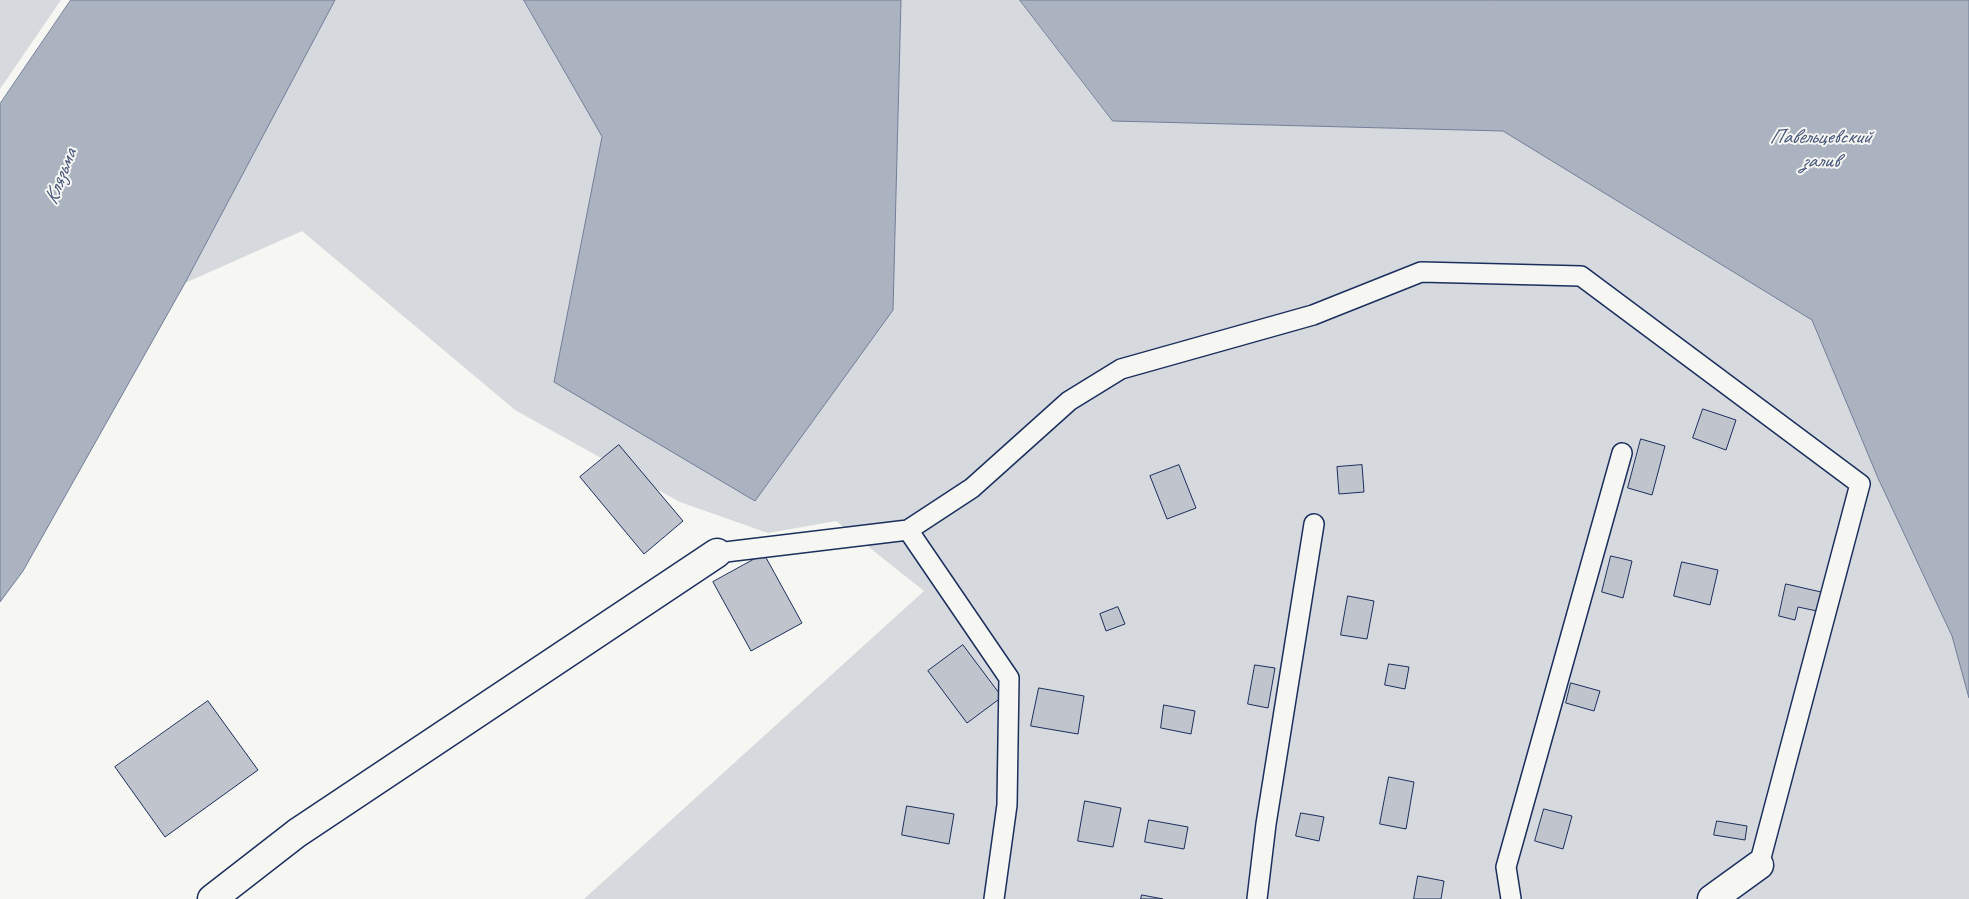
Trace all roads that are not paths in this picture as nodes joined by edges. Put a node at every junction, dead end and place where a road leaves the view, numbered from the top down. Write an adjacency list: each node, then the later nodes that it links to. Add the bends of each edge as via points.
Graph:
1 (1622, 453): 9 (lane, via 1506,867)
2 (1314, 524): 8 (lane)
3 (908, 530): 4 (lane); 5 (lane, via 972,488 1069,401 1120,369 1313,315 1421,272 1581,276 1860,484); 7 (lane, via 1010,678 1007,805)
4 (717, 553): 6 (street, via 297,833)
5 (1759, 865): 10 (street)
6 (212, 899)
7 (994, 899)
8 (1257, 899)
9 (1510, 899)
10 (1712, 899)

